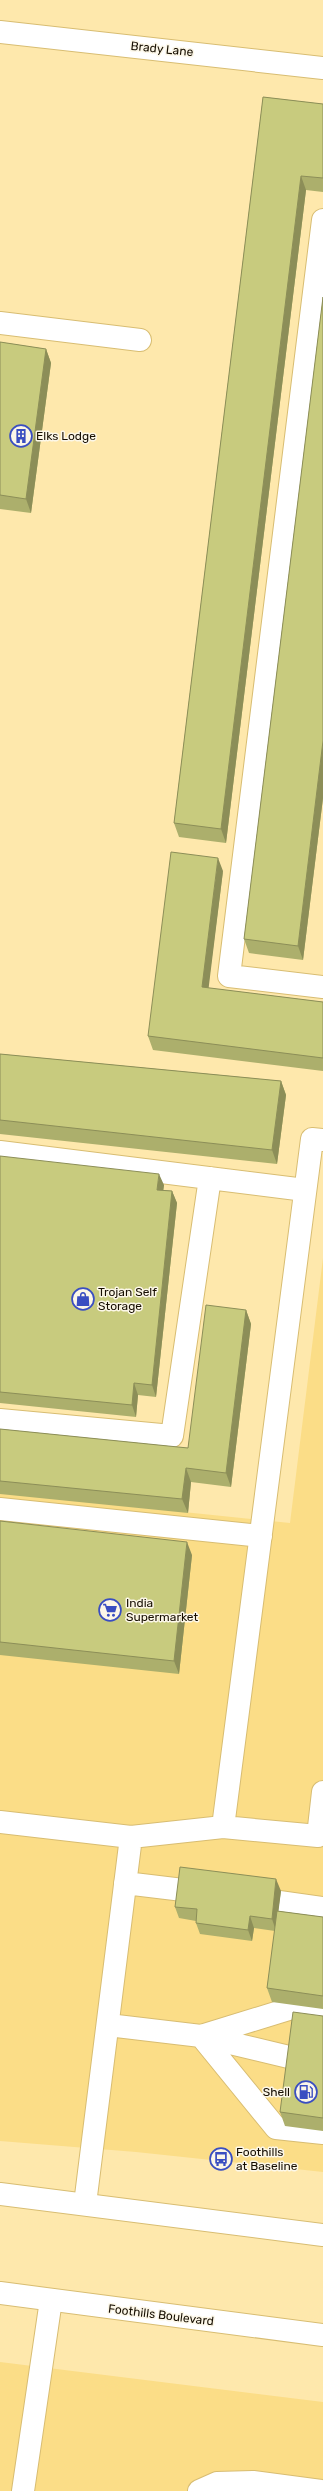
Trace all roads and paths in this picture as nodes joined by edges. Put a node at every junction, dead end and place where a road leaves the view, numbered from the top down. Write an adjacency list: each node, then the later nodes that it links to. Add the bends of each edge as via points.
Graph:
1 (0, 32): 2 (main road, Brady Lane)
2 (323, 68)
3 (323, 220): 6 (main road, via 229,976)
4 (0, 323): 5 (main road)
5 (140, 340)
6 (322, 983)
7 (323, 1140): 10 (main road, via 312,1139)
8 (0, 1152): 9 (main road)
9 (210, 1178): 10 (main road); 11 (main road, via 172,1436)
10 (305, 1190): 13 (main road)
11 (0, 1420)
12 (0, 1509): 13 (main road)
13 (261, 1536): 16 (main road)
14 (323, 1792): 18 (main road)
15 (0, 1822): 17 (main road)
16 (223, 1828): 17 (main road); 18 (main road)
17 (131, 1837): 19 (main road)
18 (320, 1839)
19 (125, 1882): 20 (main road); 24 (main road)
20 (183, 1890)
21 (279, 1902): 22 (main road)
22 (323, 1908)
23 (323, 2012): 25 (main road, via 292,2008)
24 (108, 2025): 25 (main road); 29 (main road)
25 (201, 2036): 26 (main road); 27 (main road, via 276,2128)
26 (293, 2058)
27 (323, 2134)
28 (0, 2194): 29 (main road)
29 (85, 2204): 30 (main road)
30 (323, 2235)
31 (0, 2293): 32 (main road, Foothills Boulevard)
32 (51, 2300): 33 (main road, Foothills Boulevard); 34 (main road)
33 (323, 2335)
34 (23, 2491)
35 (199, 2491): 36 (main road, via 217,2483 253,2482)
36 (321, 2491)

